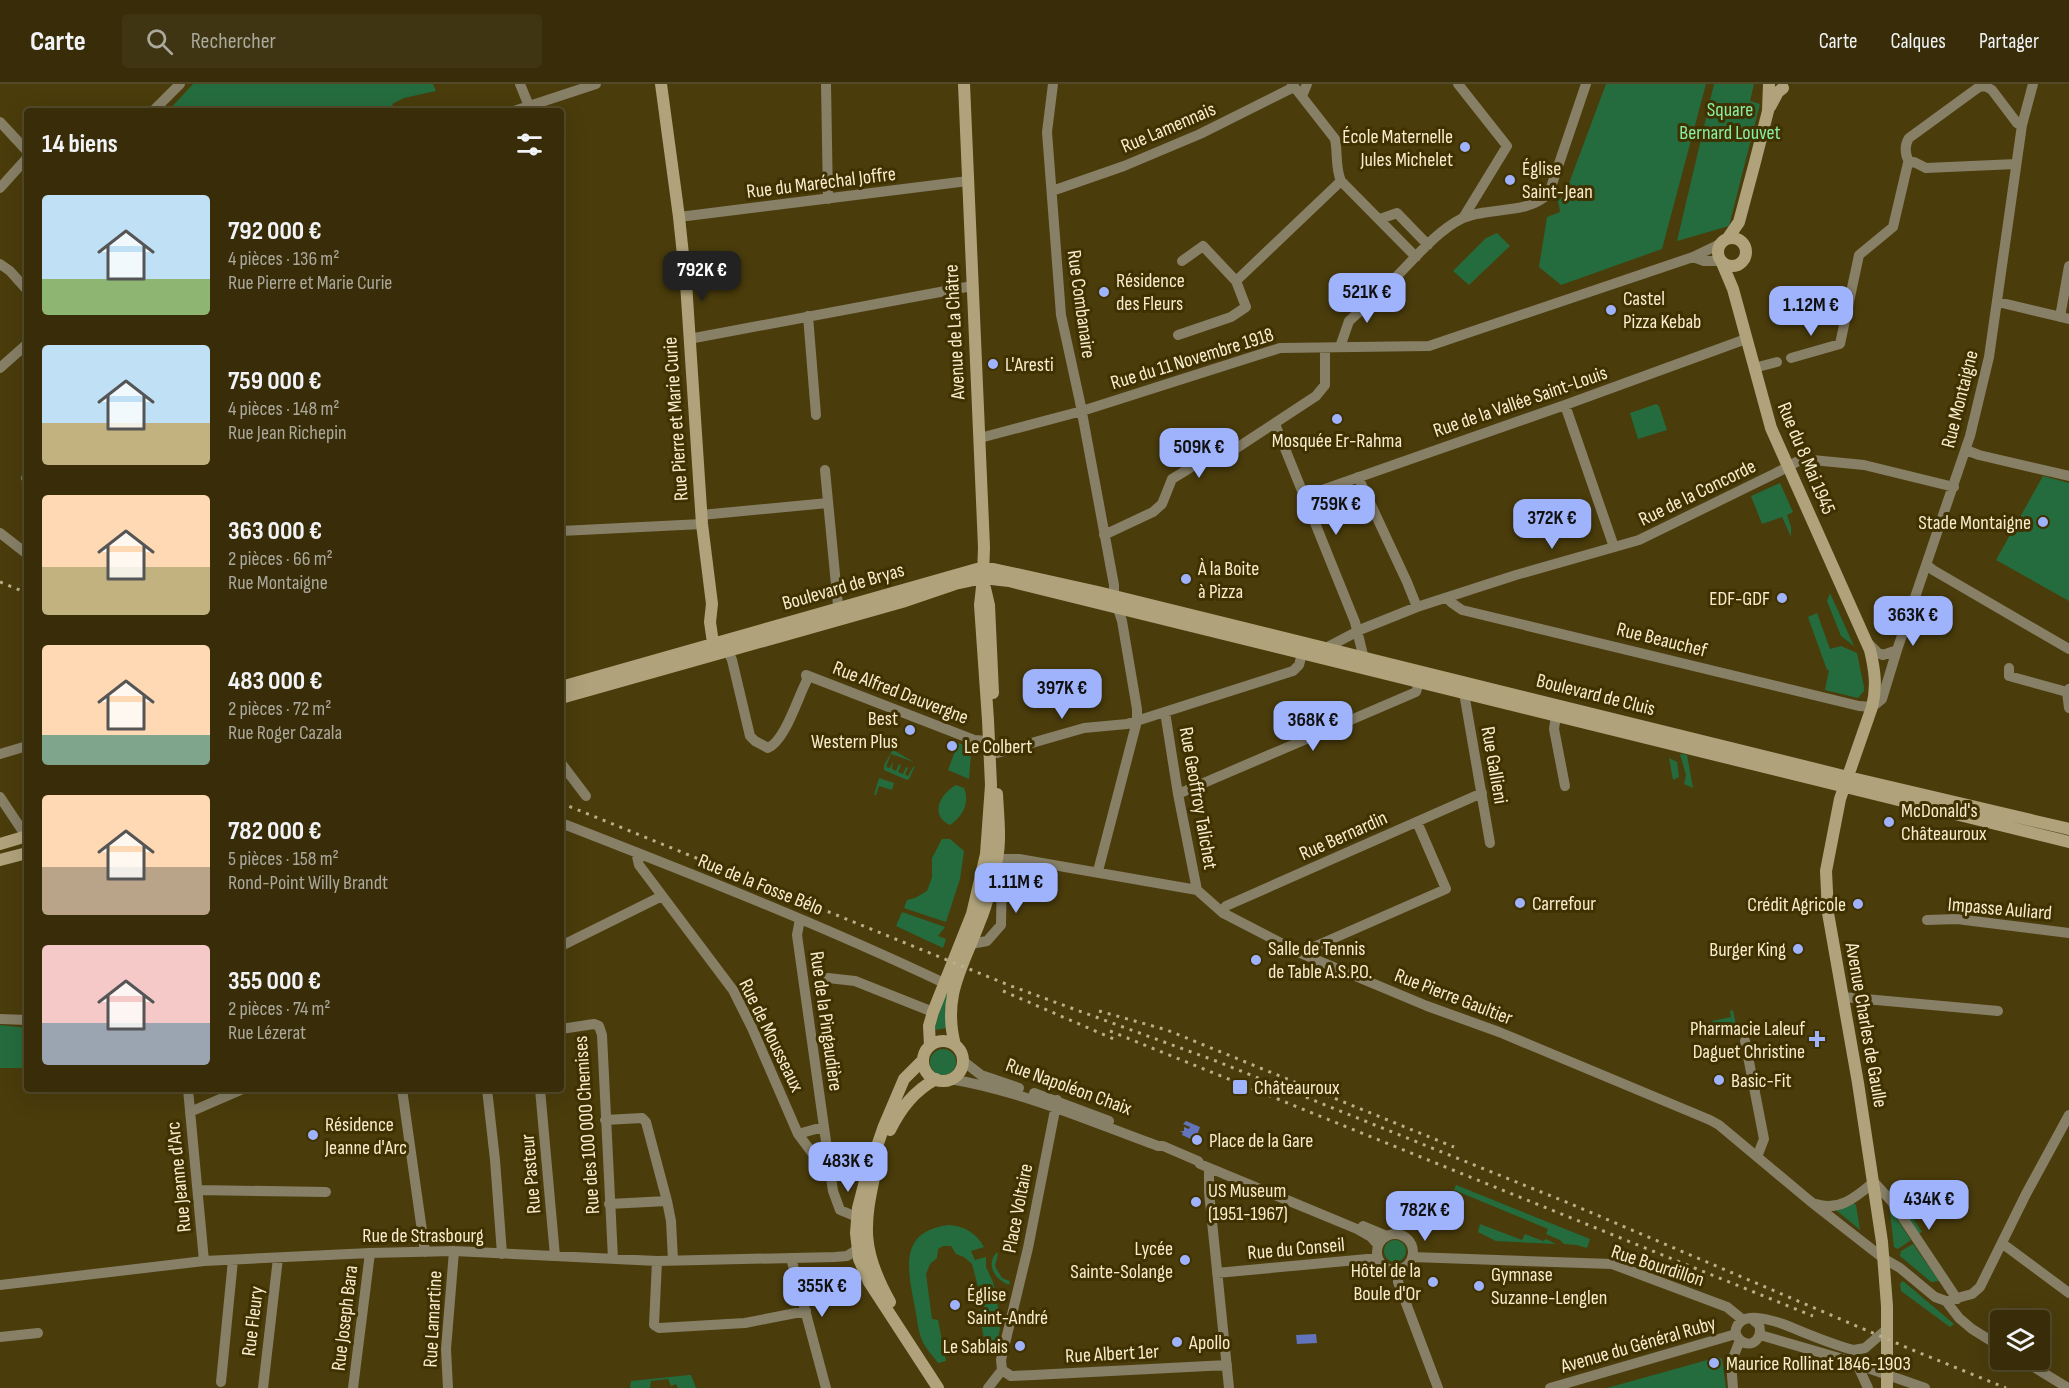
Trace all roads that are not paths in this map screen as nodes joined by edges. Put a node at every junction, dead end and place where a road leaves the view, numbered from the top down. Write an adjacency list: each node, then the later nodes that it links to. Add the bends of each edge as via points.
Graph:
1 (180, 84): 17 (street)
2 (520, 84): 16 (street)
3 (596, 84): 16 (street)
4 (661, 84): 31 (main road, Rue Pierre et Marie Curie)
5 (826, 84): 30 (street)
6 (964, 84): 26 (main road, Avenue de La Châtre)
7 (1053, 84): 29 (street, Rue Combanaire, via 1047,132)
8 (1307, 84): 15 (street)
9 (1458, 84): 32 (street, via 1507,146)
10 (1586, 84): 32 (street, via 1549,194 1527,205)
11 (1769, 84): 14 (main road); 19 (main road)
12 (2033, 84): 21 (street, Rue Montaigne)
13 (1293, 85): 15 (street); 29 (street, Rue Lamennais, via 1200,134)
14 (1786, 86): 19 (main road)
15 (1302, 96): 27 (street, via 1335,140)
16 (529, 106): 18 (street)
17 (156, 108)
18 (523, 108)
19 (1768, 111): 34 (main road)
20 (0, 122): 22 (street)
21 (2022, 125): 24 (street, via 1992,90 1979,87 1909,138 1905,150); 25 (street, Rue Montaigne)
22 (24, 147)
23 (24, 162): 28 (street)
24 (1909, 162): 25 (street, via 1926,168); 60 (street, via 1893,227 1859,255 1840,344)
25 (2016, 164): 51 (street, Rue Montaigne)
26 (968, 181): 30 (street, Rue du Maréchal Joffre); 47 (main road, Avenue de La Châtre)
27 (1341, 181): 33 (street); 45 (street)
28 (0, 188)
29 (1052, 191): 65 (street, Rue Combanaire, via 1061,315)
30 (828, 199): 31 (street, Rue du Maréchal Joffre)
31 (679, 217): 55 (main road, Rue Pierre et Marie Curie)
32 (1463, 218): 37 (street)
33 (1380, 219): 37 (street, via 1397,213); 38 (street)
34 (1739, 222): 35 (main road); 36 (main road)
35 (1724, 241): 36 (main road, via 1733,238); 39 (street, Rue du 11 Novembre 1918); 41 (main road, via 1717,250)
36 (1742, 242): 43 (main road, via 1745,258)
37 (1428, 245): 38 (street)
38 (1416, 257): 46 (street)
39 (1694, 257): 41 (street, Rue du 11 Novembre 1918); 58 (street, Rue du 11 Novembre 1918, via 1429,346)
40 (1182, 261): 45 (street, via 1203,246)
41 (1722, 262): 43 (main road); 49 (main road, Rue du 8 Mai 1945)
42 (0, 264): 48 (street)
43 (1737, 265): 49 (main road, Rue du 8 Mai 1945)
44 (2069, 266): 53 (street)
45 (1236, 281): 54 (street, via 1246,307 1231,318)
46 (1389, 284)
47 (972, 286): 52 (street); 68 (main road, Avenue de La Châtre)
48 (24, 287)
49 (1733, 289): 56 (main road, Rue du 8 Mai 1945)
50 (1380, 293): 58 (street, via 1349,321)
51 (1998, 302): 53 (street); 69 (street, Rue Montaigne)
52 (808, 316): 55 (street); 66 (street)
53 (2064, 318)
54 (1178, 335)
55 (689, 339): 77 (main road, Rue Pierre et Marie Curie)
56 (1746, 339): 63 (main road, Rue du 8 Mai 1945); 64 (street, Rue de la Vallée Saint-Louis)
57 (24, 347): 62 (street)
58 (1340, 347): 59 (street, Rue du 11 Novembre 1918)
59 (1325, 348): 65 (street, Rue du 11 Novembre 1918, via 1280,348); 67 (street, via 1325,385 1316,396)
60 (1791, 358)
61 (1778, 362): 63 (street)
62 (0, 368)
63 (1754, 368): 70 (main road, Rue du 8 Mai 1945, via 1771,428)
64 (1565, 405): 73 (street, Rue de la Vallée Saint-Louis); 81 (street)
65 (1082, 411): 68 (street, Rue du 11 Novembre 1918); 80 (street, Rue Combanaire)
66 (816, 415)
67 (1275, 424): 75 (street); 80 (street, via 1220,459 1211,455 1172,479 1162,504 1153,512)
68 (980, 438): 84 (main road, Avenue de La Châtre)
69 (1966, 450): 72 (street); 74 (street, Rue Montaigne)
70 (1788, 467): 74 (street, Rue de la Concorde, via 1802,459 1864,465); 81 (street, Rue de la Concorde, via 1639,540); 90 (main road, Rue du 8 Mai 1945)
71 (825, 470): 76 (street)
72 (2069, 476)
73 (1358, 477): 75 (street, Rue de la Vallée Saint-Louis); 87 (street)
74 (1954, 487): 83 (street, Rue Montaigne)
75 (1305, 496): 89 (street)
76 (828, 504): 77 (street); 88 (street)
77 (701, 520): 78 (street); 91 (main road, Rue Pierre et Marie Curie)
78 (564, 531)
79 (0, 533): 82 (street)
80 (1104, 535): 86 (street, Rue Combanaire)
81 (1614, 547): 85 (street, Rue de la Concorde)
82 (24, 552)
83 (1927, 565): 93 (street); 94 (street, Rue Montaigne)
84 (984, 572): 86 (main road, Boulevard de Cluis, via 1009,581); 88 (main road, Boulevard de Bryas, via 902,602); 109 (main road, Avenue de La Châtre, via 980,605); 112 (main road, Avenue de La Châtre)
85 (1447, 598): 87 (street, Rue de la Concorde); 104 (street, Rue Beauchef, via 1462,610)
86 (1116, 603): 92 (main road, Boulevard de Cluis); 96 (main road, Boulevard de Cluis); 108 (street, Rue Combanaire)
87 (1417, 607): 89 (street, Rue de la Concorde)
88 (838, 613): 91 (main road, Boulevard de Bryas); 95 (main road, Boulevard de Bryas)
89 (1358, 630): 92 (street, Rue de la Concorde); 97 (street)
90 (1863, 635): 94 (street, Rue du 8 Mai 1945, via 1878,653); 104 (main road, Rue du 8 Mai 1945, via 1876,677)
91 (713, 643): 95 (street); 100 (main road, Boulevard de Bryas)
92 (1324, 649): 97 (main road, Boulevard de Cluis)
93 (2069, 649)
94 (1897, 650): 104 (street, Rue Montaigne, via 1882,699)
95 (728, 651): 103 (main road, Boulevard de Bryas); 109 (street, Rue Alfred Dauvergne, via 750,736 768,748 781,738 807,675 974,740)
96 (1302, 654): 99 (main road, Boulevard de Cluis); 107 (street, via 1293,671)
97 (1364, 659): 106 (main road, Boulevard de Cluis)
98 (2009, 668): 101 (street, via 2009,676)
99 (1419, 683): 102 (main road, Boulevard de Cluis); 117 (street, via 1416,692)
100 (564, 686)
101 (2068, 690): 105 (street)
102 (1464, 693): 106 (main road, Boulevard de Cluis); 116 (street, Rue Gallieni)
103 (564, 697)
104 (1872, 707): 114 (main road, Rue du 8 Mai 1945)
105 (2069, 708)
106 (1557, 710): 114 (main road, Boulevard de Cluis); 115 (street, via 1554,729)
107 (1165, 712): 108 (street); 117 (street, Rue Geoffroy Talichet)
108 (1137, 721): 112 (street, via 1084,728); 133 (street)
109 (989, 741): 120 (main road); 144 (main road, Avenue de La Châtre, via 987,854)
110 (24, 747): 111 (street)
111 (0, 753)
112 (997, 753): 120 (main road, Avenue de La Châtre)
113 (564, 767): 118 (street)
114 (1846, 782): 123 (main road, Boulevard de Cluis); 126 (main road, Boulevard de Cluis); 145 (main road, Avenue Charles de Gaulle, via 1826,871 1828,914)
115 (1565, 786)
116 (1482, 793): 121 (street, Rue Bernardin); 127 (street, Rue Gallieni)
117 (1178, 795): 134 (street, Rue Geoffroy Talichet)
118 (586, 796)
119 (0, 797): 124 (street)
120 (998, 805): 132 (main road, Avenue de La Châtre)
121 (1417, 822): 136 (street, Rue Bernardin, via 1226,906); 142 (street, via 1446,889)
122 (564, 825): 129 (street, Rue de la Fosse Bélo)
123 (2069, 829)
124 (24, 832)
125 (24, 837): 128 (main road)
126 (2069, 842)
127 (1490, 843)
128 (0, 844)
129 (636, 852): 135 (street, Rue de Mousseaux, via 639,865); 137 (street, Rue de la Fosse Bélo)
130 (24, 853): 131 (main road)
131 (0, 860)
132 (996, 861): 133 (street, via 1019,859); 141 (main road, Avenue de La Châtre); 141 (street, via 1002,869 1001,925 987,941)
133 (1098, 871): 134 (street)
134 (1197, 890): 136 (street, Rue Pierre Gaultier)
135 (662, 896): 140 (street); 169 (street, Rue de Mousseaux, via 733,990)
136 (1223, 913): 142 (street, Rue Pierre Gaultier)
137 (800, 920): 144 (street, Rue de la Fosse Bélo); 167 (street, Rue de la Pingaudière, via 797,935)
138 (1927, 920): 139 (street, Impasse Auliard, via 1957,919)
139 (2069, 933)
140 (564, 944)
141 (971, 944): 144 (main road, Avenue de La Châtre)
142 (1300, 953): 172 (street, Rue Pierre Gaultier, via 1710,1120)
143 (828, 978): 147 (street, via 855,981)
144 (950, 985): 147 (main road); 152 (main road)
145 (1843, 996): 146 (street); 176 (main road, Avenue Charles de Gaulle)
146 (1998, 1011)
147 (933, 1012): 153 (main road)
148 (0, 1018): 149 (street)
149 (24, 1020)
150 (564, 1029): 166 (street, Rue des 100 000 Chemises, via 599,1026)
151 (1745, 1041): 172 (street, via 1764,1139)
152 (955, 1045): 153 (main road, via 942,1041); 155 (main road)
153 (930, 1046): 154 (main road)
154 (923, 1060): 156 (main road); 182 (main road, via 904,1079 890,1111 865,1181)
155 (963, 1061): 157 (main road, via 959,1072); 163 (street, Rue Napoléon Chaix, via 981,1075)
156 (936, 1079): 157 (main road); 182 (main road, via 903,1105 878,1161)
157 (950, 1079): 163 (street, Rue Napoléon Chaix)
158 (188, 1092): 164 (street, Rue Jeanne d'Arc)
159 (236, 1092): 164 (street)
160 (402, 1092): 187 (street)
161 (487, 1092): 189 (street)
162 (540, 1092): 191 (street, Rue Pasteur)
163 (1056, 1104): 171 (street, Rue Napoléon Chaix); 171 (street, Rue Napoléon Chaix); 218 (street, Place Voltaire)
164 (190, 1112): 177 (street, Rue Jeanne d'Arc)
165 (2069, 1115): 168 (street)
166 (605, 1120): 179 (street, via 642,1118 646,1122); 181 (street, Rue des 100 000 Chemises)
167 (823, 1127): 169 (street); 175 (street, Rue de la Pingaudière)
168 (2060, 1132): 170 (street); 184 (street)
169 (798, 1134): 175 (street, Rue de Mousseaux)
170 (2069, 1140)
171 (1163, 1146): 173 (street)
172 (1757, 1157): 180 (street, Rue Pierre Gaultier)
173 (1198, 1161): 174 (street); 183 (street)
174 (1209, 1168): 185 (street, via 1357,1229); 204 (street)
175 (831, 1178): 182 (street, Rue de la Pingaudière, via 840,1210)
176 (1874, 1182): 180 (street, via 1840,1205); 197 (main road, Avenue Charles de Gaulle); 207 (street, Rue Pierre Gaultier, via 1893,1203)
177 (198, 1190): 178 (street); 201 (street, Rue Jeanne d'Arc)
178 (326, 1192)
179 (667, 1201): 181 (street); 199 (street)
180 (1810, 1202): 197 (street, Rue Pierre Gaultier)
181 (609, 1204): 194 (street, Rue des 100 000 Chemises)
182 (862, 1216): 190 (main road); 202 (main road)
183 (1388, 1236): 185 (street); 192 (street, via 1406,1238 1412,1246)
184 (2003, 1244): 206 (street); 207 (street, via 1980,1287)
185 (1378, 1245): 196 (street)
186 (454, 1251): 187 (street, Rue de Strasbourg); 189 (street, Rue de Strasbourg); 223 (street, Rue Lamartine, via 446,1349)
187 (425, 1252): 188 (street, Rue de Strasbourg)
188 (370, 1253): 193 (street, Rue de Strasbourg); 222 (street, Rue Joseph Bara)
189 (502, 1254): 191 (street, Rue de Strasbourg)
190 (855, 1255): 195 (street, Rue de Strasbourg); 202 (street); 225 (main road)
191 (555, 1256): 194 (street, Rue de Strasbourg)
192 (1412, 1257): 203 (street); 209 (street, Rue Bourdillon, via 1612,1264 1727,1307)
193 (278, 1258): 198 (street, Rue de Strasbourg); 221 (street, Rue Fleury)
194 (613, 1258): 200 (street, Rue de Strasbourg)
195 (791, 1258): 199 (street, Rue de Strasbourg); 208 (street)
196 (1378, 1258): 203 (street, via 1386,1268); 204 (street, Rue du Conseil)
197 (1883, 1258): 207 (street, Rue Pierre Gaultier, via 1935,1297); 210 (main road, Avenue Charles de Gaulle)
198 (232, 1260): 201 (street, Rue de Strasbourg); 220 (street)
199 (673, 1260): 200 (street, Rue de Strasbourg)
200 (657, 1261): 208 (street, via 654,1325 659,1328 745,1323)
201 (204, 1262): 205 (street, Rue de Strasbourg)
202 (873, 1268): 226 (main road, via 889,1300)
203 (1399, 1270): 229 (street, via 1398,1282)
204 (1217, 1273): 217 (street)
205 (0, 1285)
206 (2069, 1293)
207 (1952, 1300): 215 (street, Rue Pierre Gaultier, via 1959,1318)
208 (806, 1311): 224 (street)
209 (1748, 1320): 210 (street, Rue Bourdillon, via 1768,1319 1854,1350 1865,1348); 212 (street, via 1760,1325); 214 (street, via 1737,1326)
210 (1887, 1329): 233 (main road, Avenue Charles de Gaulle)
211 (38, 1333): 213 (street)
212 (1760, 1335): 214 (street, via 1751,1343); 216 (street)
213 (0, 1337)
214 (1738, 1337): 230 (street, Avenue du Général Ruby); 231 (street, via 1731,1363)
215 (1990, 1340)
216 (1857, 1364): 232 (street); 234 (street)
217 (1227, 1365): 218 (street, Rue Albert 1er, via 1011,1376); 228 (street)
218 (1002, 1370): 227 (street, Place Voltaire)
219 (2039, 1370): 235 (street)
220 (221, 1382)
221 (263, 1388)
222 (353, 1388)
223 (448, 1388)
224 (826, 1388)
225 (939, 1388)
226 (948, 1388)
227 (990, 1388)
228 (1229, 1388)
229 (1438, 1388)
230 (1550, 1388)
231 (1733, 1388)
232 (1868, 1388)
233 (1887, 1388)
234 (1925, 1388)
235 (2068, 1388)

